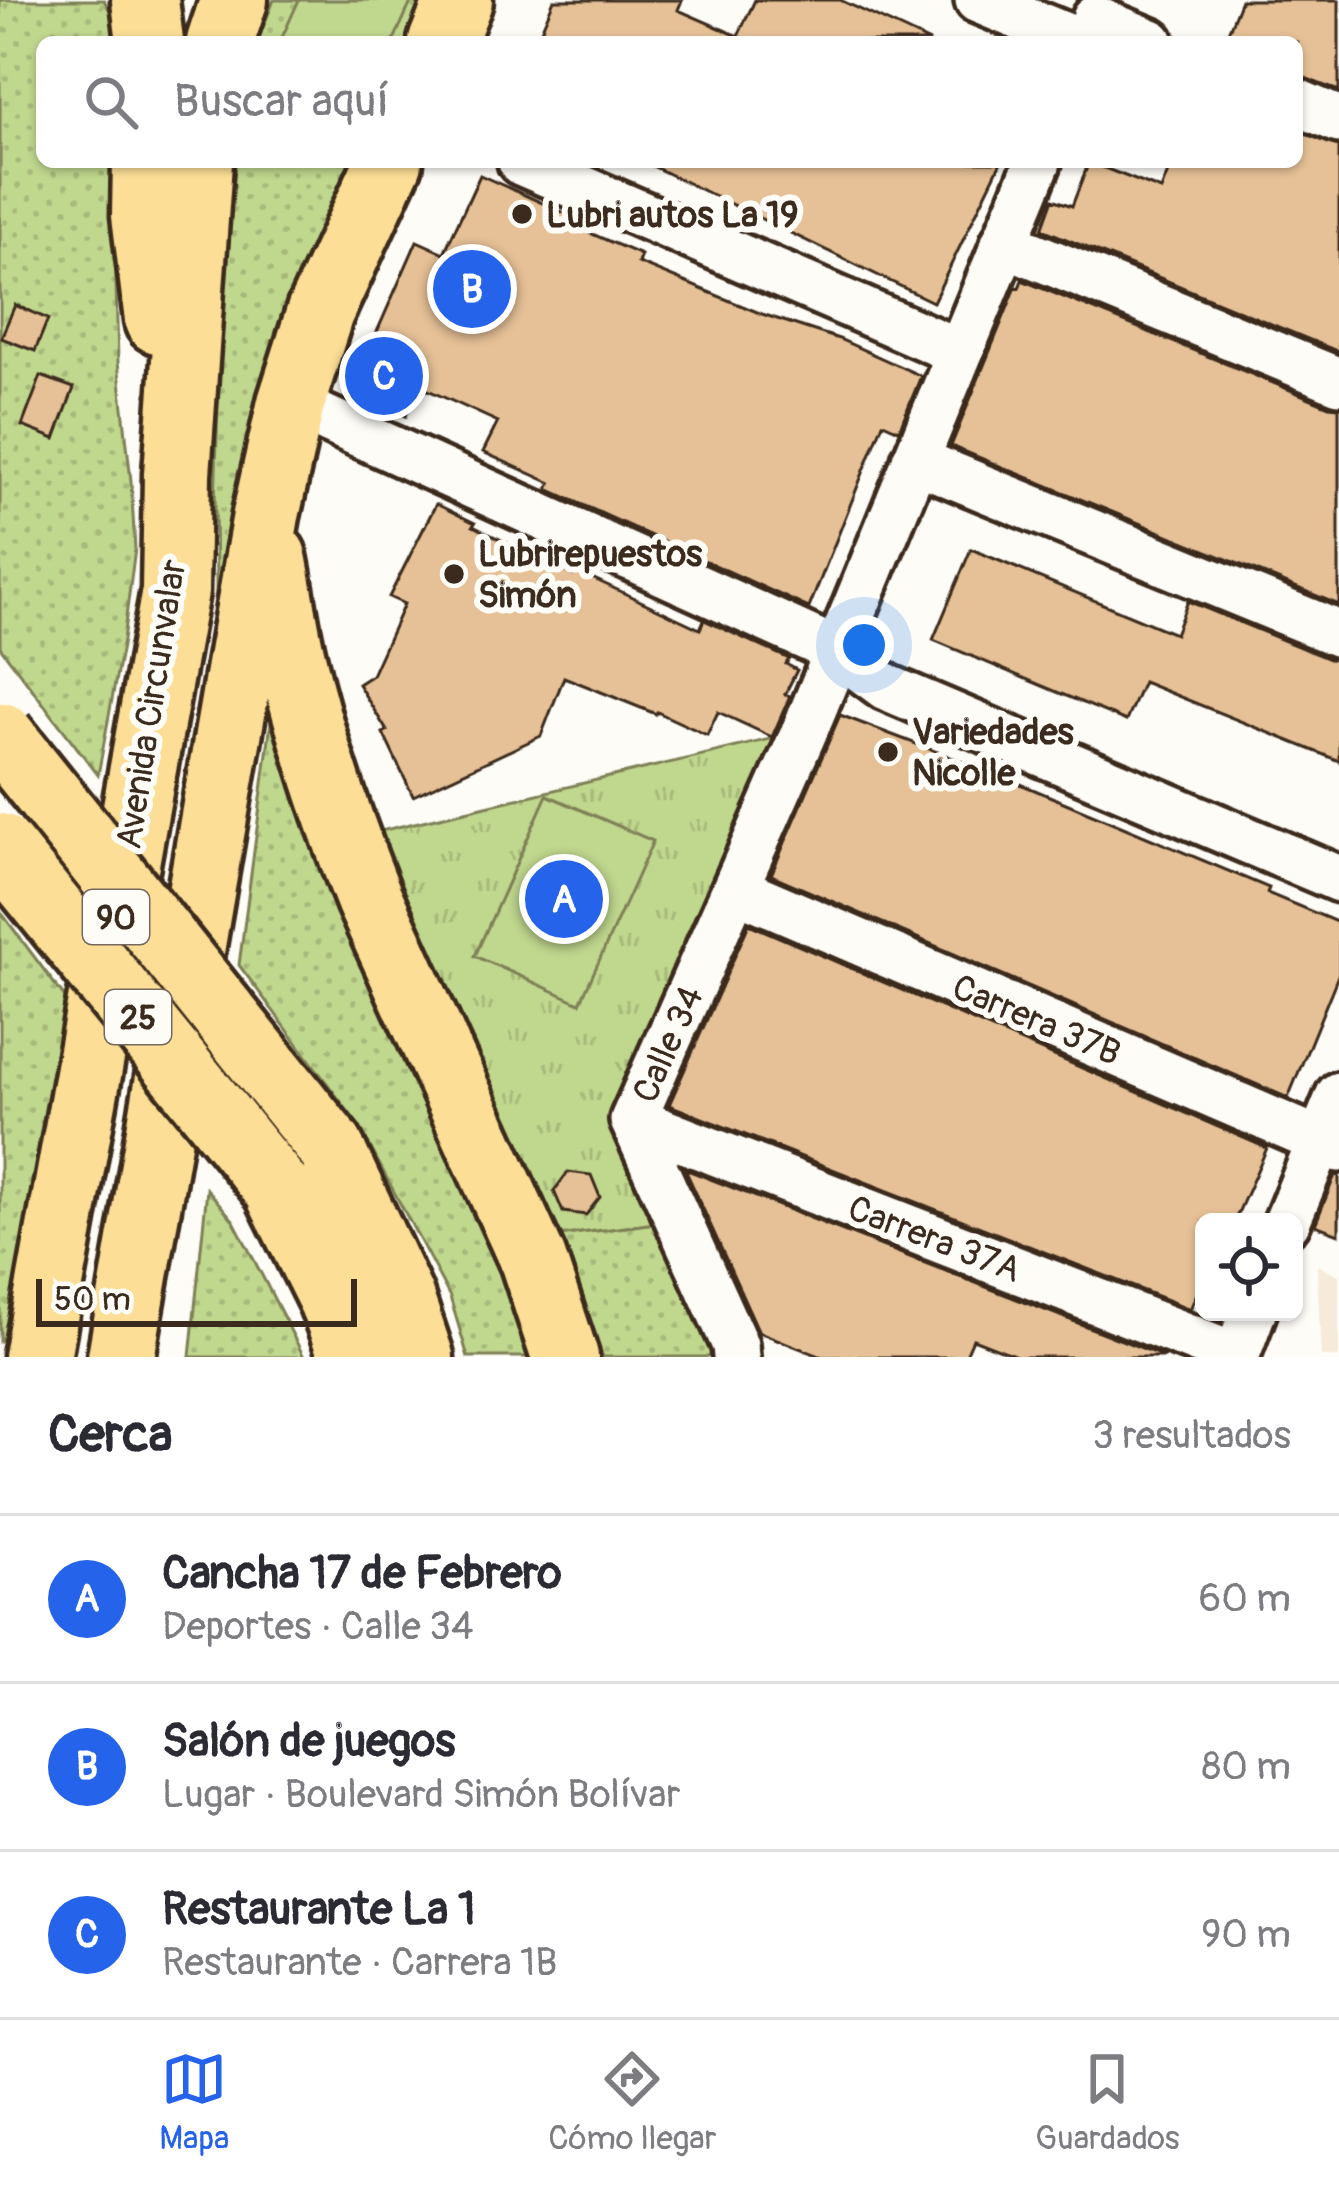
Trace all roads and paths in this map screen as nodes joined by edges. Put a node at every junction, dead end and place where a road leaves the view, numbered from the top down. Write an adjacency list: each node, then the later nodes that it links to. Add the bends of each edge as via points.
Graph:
1 (145, 0): 6 (highway)
2 (234, 0): 7 (highway)
3 (459, 0): 8 (highway)
4 (978, 0): 5 (street)
5 (1091, 26): 9 (street)
6 (149, 36)
7 (222, 36)
8 (444, 36)
9 (1128, 36)
10 (1303, 105): 11 (street)
11 (1339, 120)
12 (146, 168): 22 (highway)
13 (199, 168): 22 (highway, 90)
14 (386, 168): 20 (highway, 90, via 320,312)
15 (535, 168): 18 (street)
16 (1035, 168): 17 (street, Calle 34)
17 (1004, 243): 18 (street, Calle 34); 19 (street)
18 (959, 352): 21 (street, Calle 34)
19 (1339, 381)
20 (291, 403): 23 (highway, 90); 25 (street)
21 (915, 460): 24 (street); 25 (street, Calle 34)
22 (177, 474): 35 (highway, Avenida Circunvalar / 90, via 175,591)
23 (266, 515): 38 (highway, 90); 41 (highway, via 292,658 346,842 532,1260)
24 (1339, 634)
25 (837, 651): 28 (street, via 886,687); 29 (street, Calle 34)
26 (1, 735): 40 (highway, 25, bridge, via 330,1147)
27 (0, 847): 39 (highway, 25, bridge, via 276,1187)
28 (1339, 879)
29 (736, 889): 31 (street, Calle 34); 32 (street, Carrera 37B)
30 (1339, 1094): 32 (street)
31 (633, 1120): 36 (street, Calle 34); 37 (street, Carrera 37A)
32 (1329, 1145): 33 (street)
33 (1293, 1213)
34 (1250, 1321): 37 (street)
35 (34, 1351)
36 (746, 1353)
37 (1236, 1356)
38 (121, 1357)
39 (353, 1357)
40 (420, 1357)
41 (565, 1357)

